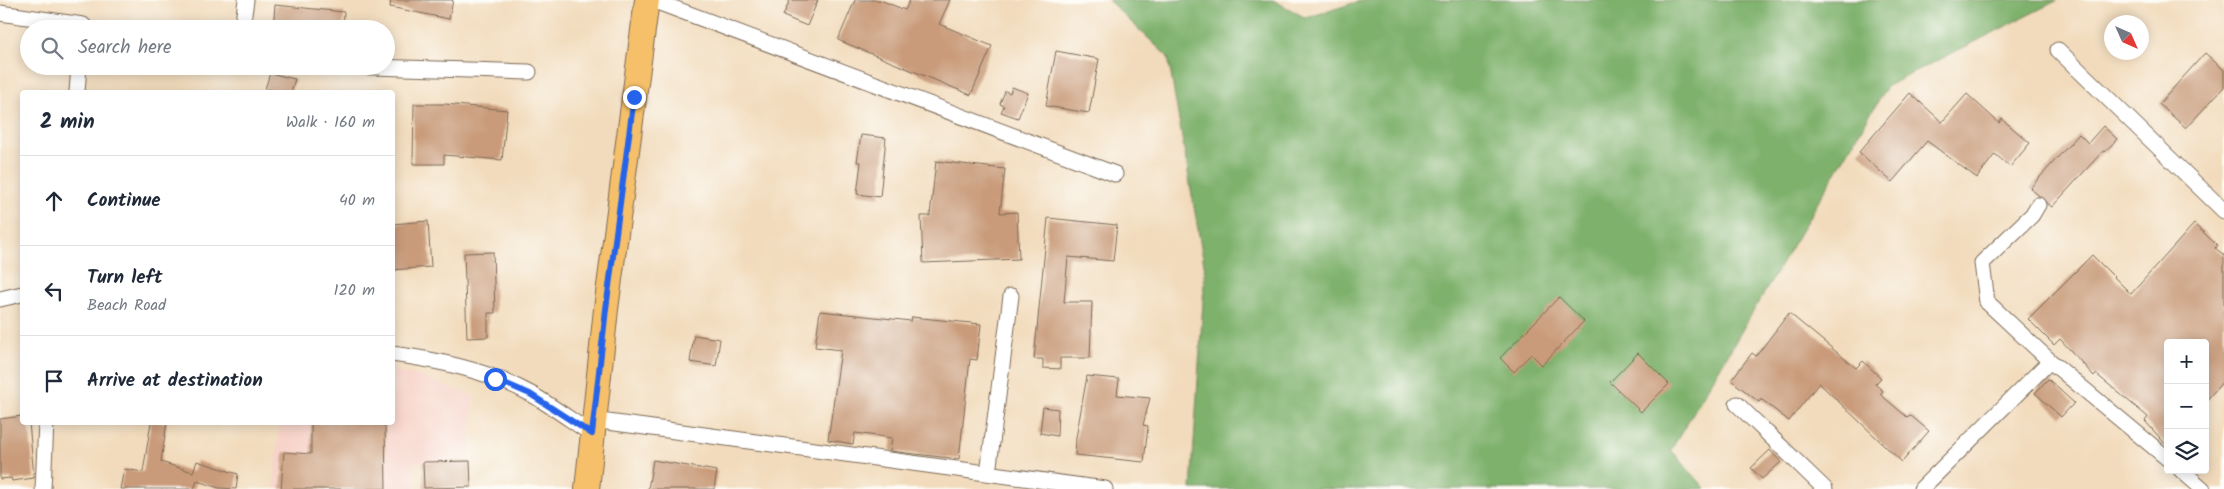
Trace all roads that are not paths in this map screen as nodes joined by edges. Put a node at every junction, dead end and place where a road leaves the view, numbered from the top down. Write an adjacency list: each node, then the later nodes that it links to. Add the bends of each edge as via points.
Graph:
1 (246, 0): 6 (street)
2 (647, 0): 22 (main road)
3 (652, 0): 12 (street)
4 (0, 13): 5 (street)
5 (39, 20)
6 (243, 20)
7 (2058, 50): 14 (street)
8 (395, 68): 9 (street)
9 (529, 72)
10 (78, 75): 11 (street)
11 (76, 90)
12 (1115, 174)
13 (2038, 205): 19 (street, via 2032,215 1982,263 1987,302)
14 (2224, 211)
15 (20, 294): 17 (street)
16 (1011, 296): 24 (street)
17 (0, 299)
18 (395, 354): 22 (street, via 419,357 495,379)
19 (2050, 361): 23 (street); 30 (street)
20 (1737, 404): 29 (street)
21 (46, 425): 26 (street)
22 (593, 427): 24 (street); 27 (main road)
23 (2164, 456)
24 (988, 473): 28 (street)
25 (2186, 474): 31 (street)
26 (43, 489)
27 (587, 489)
28 (1105, 489)
29 (1825, 489)
30 (1921, 489)
31 (2203, 489)

